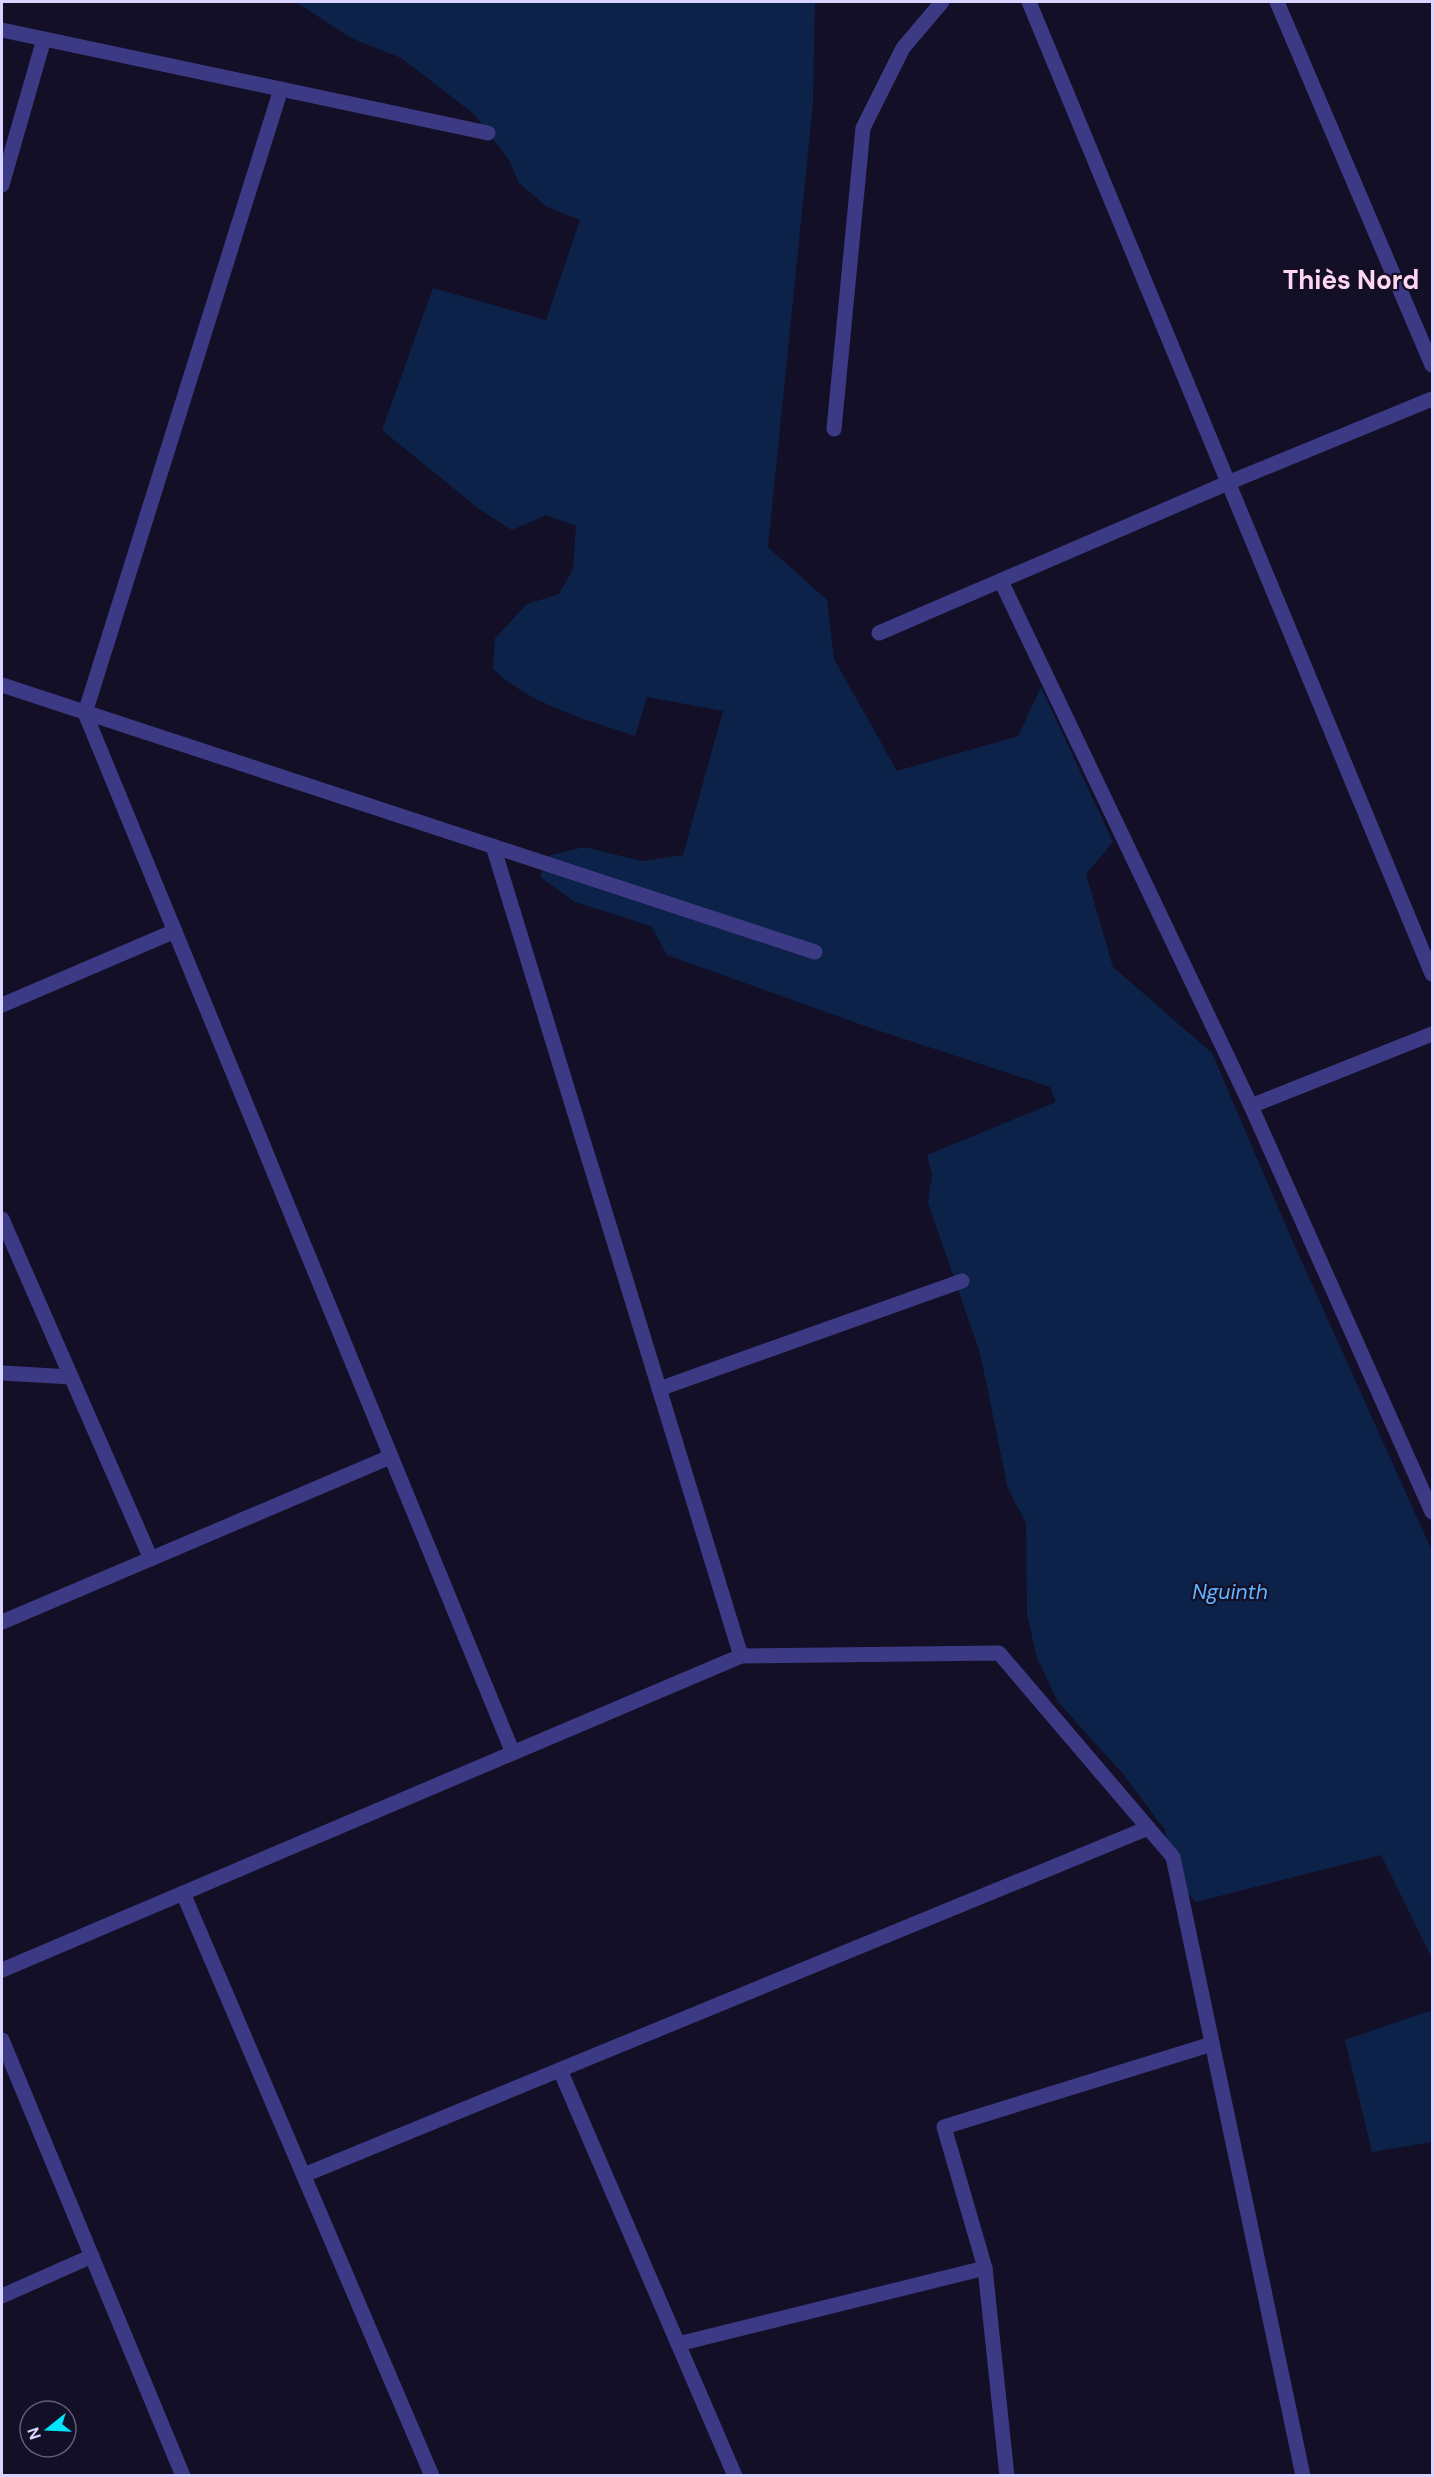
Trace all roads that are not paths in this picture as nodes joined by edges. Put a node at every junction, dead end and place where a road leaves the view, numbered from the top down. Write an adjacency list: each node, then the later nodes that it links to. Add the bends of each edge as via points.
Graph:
1 (942, 2): 11 (street, via 903,48 862,128)
2 (1029, 2): 12 (street)
3 (1277, 2): 9 (street)
4 (2, 30): 5 (street)
5 (44, 39): 6 (street); 8 (street)
6 (281, 89): 7 (street); 16 (street)
7 (488, 133)
8 (2, 185)
9 (1432, 365)
10 (1432, 399): 12 (street)
11 (834, 429)
12 (1230, 482): 13 (street); 20 (street)
13 (1001, 581): 14 (street); 23 (street)
14 (879, 633)
15 (2, 685): 16 (street)
16 (85, 713): 17 (street); 18 (street)
17 (493, 846): 19 (street); 28 (street)
18 (175, 931): 21 (street); 29 (street)
19 (815, 952)
20 (1432, 974)
21 (2, 1005)
22 (1432, 1034): 23 (street)
23 (1251, 1106): 30 (street)
24 (2, 1219): 27 (street)
25 (962, 1281): 28 (street)
26 (2, 1373): 27 (street)
27 (71, 1377): 31 (street)
28 (659, 1389): 33 (street)
29 (390, 1457): 31 (street); 34 (street)
30 (1432, 1512)
31 (151, 1559): 32 (street)
32 (2, 1622)
33 (741, 1656): 34 (street); 35 (street, via 999,1653)
34 (513, 1754): 36 (street)
35 (1148, 1828): 39 (street, via 1173,1857); 40 (street)
36 (183, 1893): 37 (street); 41 (street)
37 (2, 1970)
38 (2, 2040): 42 (street)
39 (1212, 2044): 43 (street, via 944,2127); 50 (street)
40 (560, 2070): 41 (street); 45 (street)
41 (304, 2175): 47 (street)
42 (92, 2256): 44 (street); 46 (street)
43 (985, 2268): 45 (street); 49 (street)
44 (2, 2296)
45 (678, 2344): 48 (street)
46 (183, 2475)
47 (432, 2475)
48 (735, 2475)
49 (1007, 2475)
50 (1303, 2475)

